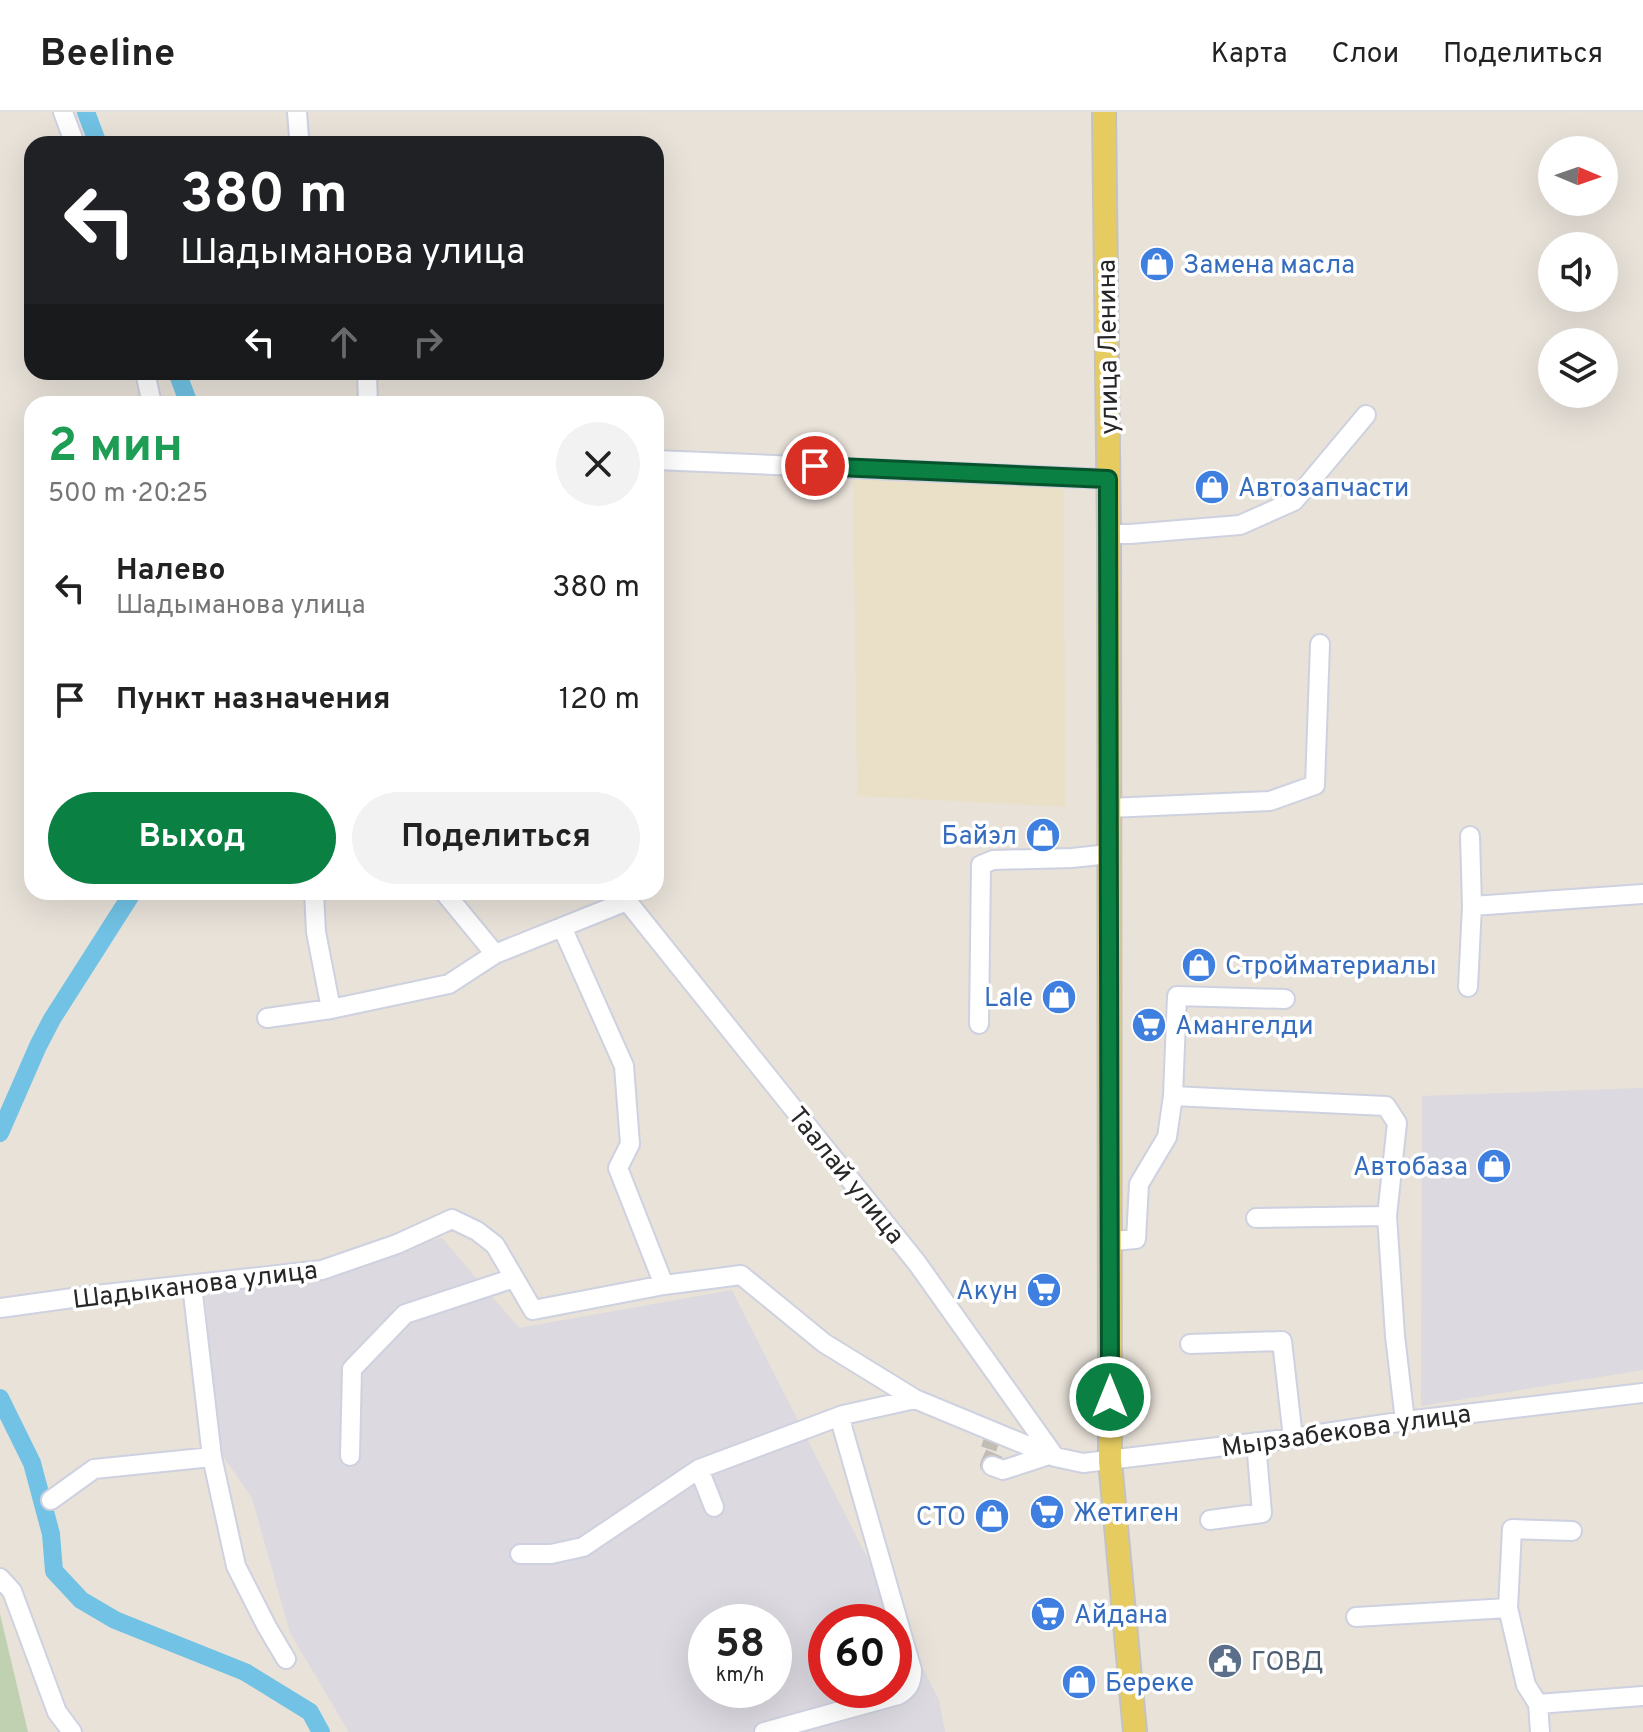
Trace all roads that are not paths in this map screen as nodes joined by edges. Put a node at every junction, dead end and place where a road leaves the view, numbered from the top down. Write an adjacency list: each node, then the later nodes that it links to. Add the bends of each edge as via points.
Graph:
1 (63, 112): 4 (street)
2 (297, 112): 5 (street)
3 (1104, 112): 8 (main road, улица Ленина)
4 (72, 136)
5 (300, 136)
6 (1366, 415): 9 (street, via 1294,501 1240,525)
7 (664, 460): 8 (street)
8 (1108, 479): 9 (main road, улица Ленина)
9 (1109, 534): 11 (main road, улица Ленина)
10 (1320, 644): 11 (street, via 1315,785 1270,801)
11 (1109, 808): 13 (main road, улица Ленина)
12 (1470, 836): 19 (street)
13 (1109, 854): 26 (street, via 981,865); 47 (main road, улица Ленина)
14 (1643, 894): 19 (street)
15 (314, 900): 24 (street)
16 (451, 900): 21 (street)
17 (617, 900): 20 (street, Таалай улица)
18 (628, 900): 45 (street, Таалай улица, via 917,1263)
19 (1472, 906): 22 (street)
20 (562, 927): 21 (street, Таалай улица); 33 (street, via 624,1066 630,1144 618,1168)
21 (495, 954): 24 (street, Таалай улица, via 449,984)
22 (1468, 987)
23 (1285, 999): 27 (street, via 1177,996)
24 (331, 1009): 25 (street, Таалай улица)
25 (267, 1018)
26 (979, 1024)
27 (1173, 1096): 28 (street, via 1386,1106 1397,1123); 30 (street, via 1167,1137 1139,1184 1136,1239)
28 (1387, 1216): 29 (street); 40 (street)
29 (1256, 1218)
30 (1113, 1241)
31 (514, 1278): 32 (street, Шадыканова улица, via 495,1245 452,1219 322,1270); 33 (street, Шадыканова улица, via 533,1310); 44 (street, via 405,1314 352,1369)
32 (192, 1285): 34 (street, Шадыканова улица); 46 (street)
33 (664, 1285): 37 (street, Шадыканова улица, via 741,1275 824,1343)
34 (0, 1308)
35 (1190, 1344): 42 (street, via 1282,1341)
36 (1643, 1393): 40 (street, Мырзабекова улица)
37 (915, 1399): 38 (street, Шадыканова улица); 39 (street)
38 (945, 1411): 41 (street); 45 (street, Шадыканова улица)
39 (843, 1415): 49 (street); 62 (street, via 912,1679 898,1695)
40 (1405, 1421): 42 (street, Мырзабекова улица)
41 (984, 1438)
42 (1293, 1438): 43 (street, Мырзабекова улица)
43 (1256, 1442): 47 (street, Мырзабекова улица); 52 (street, via 1262,1513)
44 (350, 1456)
45 (1052, 1456): 47 (street, Мырзабекова улица, via 1083,1463); 48 (street, via 1003,1470)
46 (212, 1457): 50 (street, via 94,1469); 58 (street, via 236,1566)
47 (1110, 1461): 63 (main road, улица Ленина)
48 (992, 1466)
49 (699, 1469): 51 (street); 54 (street, via 583,1547)
50 (51, 1500)
51 (714, 1507)
52 (1210, 1520)
53 (1572, 1531): 56 (street, via 1512,1529)
54 (520, 1554)
55 (0, 1578): 61 (street, via 12,1591 57,1712)
56 (1508, 1608): 57 (street); 60 (street, via 1526,1685)
57 (1356, 1617)
58 (286, 1659)
59 (1643, 1696): 60 (street)
60 (1538, 1704): 64 (street)
61 (72, 1732)
62 (764, 1732)
63 (1135, 1732)
64 (1540, 1732)

